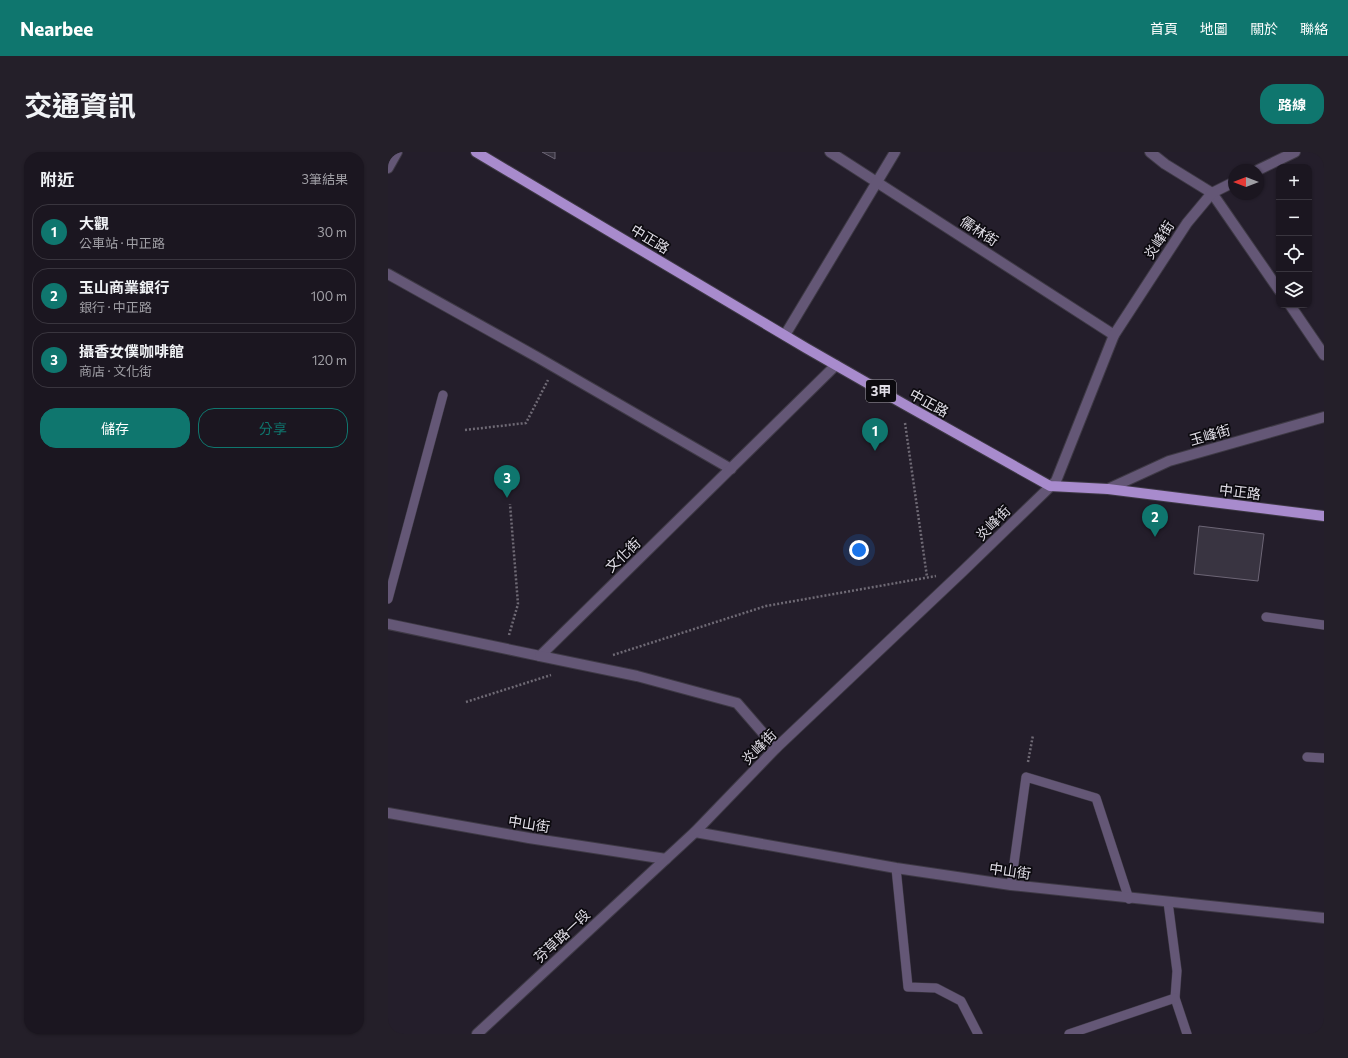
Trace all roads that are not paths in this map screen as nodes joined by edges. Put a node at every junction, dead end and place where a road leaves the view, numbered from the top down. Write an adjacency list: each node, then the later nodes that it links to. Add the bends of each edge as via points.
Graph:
1 (397, 152): 8 (street)
2 (476, 152): 15 (main road, 中正路 / 3甲)
3 (830, 152): 9 (street, 儒林街)
4 (895, 152): 9 (street)
5 (1150, 152): 11 (street)
6 (1295, 152): 7 (street)
7 (1264, 167)
8 (388, 168)
9 (876, 182): 15 (street); 16 (street, 儒林街)
10 (1228, 185): 11 (street, 炎峰街)
11 (1212, 193): 13 (street); 16 (street, 炎峰街, via 1187,224)
12 (388, 274): 21 (street)
13 (1276, 286)
14 (1292, 308): 17 (street)
15 (785, 335): 18 (main road, 中正路 / 3甲)
16 (1114, 335): 22 (street, 炎峰街, via 1056,481)
17 (1324, 355)
18 (836, 365): 21 (street, 文化街); 22 (main road, 中正路 / 3甲)
19 (443, 395): 25 (lane)
20 (1324, 417): 23 (street, 玉峰街, via 1169,461)
21 (731, 470): 29 (street, 文化街)
22 (1050, 486): 23 (main road, 中正路 / 3甲); 30 (street, 炎峰街, via 963,572)
23 (1108, 489): 24 (main road, 中正路 / 3甲)
24 (1324, 516)
25 (388, 599)
26 (1266, 617): 28 (lane)
27 (388, 624): 29 (street)
28 (1324, 625)
29 (540, 656): 30 (street, via 637,676 737,703)
30 (776, 748): 34 (street, 炎峰街)
31 (1307, 757): 32 (lane)
32 (1324, 758)
33 (388, 813): 35 (street, 中山街)
34 (695, 832): 35 (street, 炎峰街); 36 (street, 中山街)
35 (666, 859): 42 (street, 芬草路一段)
36 (896, 868): 37 (street, 中山街); 43 (lane, via 908,987 936,988 961,1001)
37 (1011, 885): 38 (street, 中山街); 38 (lane, via 1026,777 1096,798)
38 (1129, 898): 39 (street, 中山街)
39 (1168, 902): 40 (street, 中山街); 41 (lane, via 1177,972)
40 (1324, 918)
41 (1175, 998): 44 (lane); 45 (lane)
42 (477, 1034)
43 (978, 1034)
44 (1069, 1034)
45 (1187, 1034)

